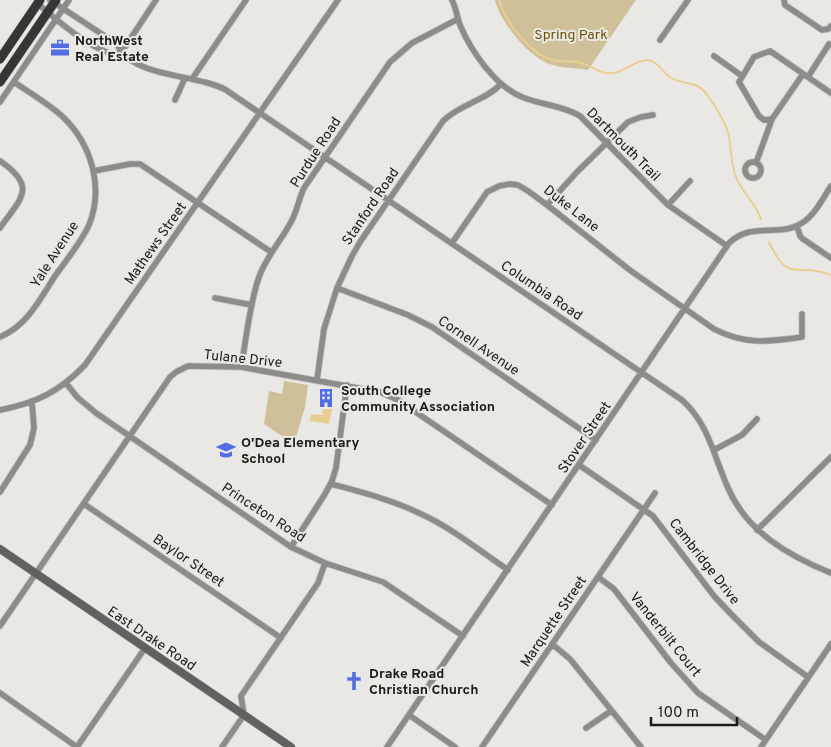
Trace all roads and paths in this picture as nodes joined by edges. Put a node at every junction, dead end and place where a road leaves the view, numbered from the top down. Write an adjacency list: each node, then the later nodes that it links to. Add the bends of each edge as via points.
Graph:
1 (69, 0): 10 (street)
2 (156, 0): 17 (street)
3 (246, 0): 22 (street)
4 (338, 0): 29 (street, Mathews Street)
5 (452, 0): 13 (street, Dartmouth Trail)
6 (688, 0): 15 (street)
7 (784, 0): 14 (street, via 786,5 822,30)
8 (54, 1): 10 (street, Columbia Road); 11 (highway)
9 (39, 2): 11 (street, Columbia Road); 19 (highway)
10 (63, 8): 12 (street); 17 (street, Columbia Road, via 117,44)
11 (48, 12): 12 (street, Columbia Road); 23 (highway)
12 (56, 19): 17 (street, Columbia Road, via 111,54); 24 (street)
13 (458, 19): 25 (street, Dartmouth Trail, via 476,53); 33 (street, Purdue Road, via 412,43 390,62)
14 (831, 26)
15 (660, 40)
16 (829, 44): 20 (street)
17 (121, 53): 22 (street, Columbia Road, via 143,67)
18 (714, 56): 21 (street)
19 (0, 59)
20 (805, 75): 21 (street, via 770,52 754,57); 26 (street); 31 (street)
21 (742, 76): 31 (street, via 739,82 759,116 764,120)
22 (189, 79): 27 (street); 29 (street, Columbia Road, via 218,85)
23 (0, 82)
24 (14, 82): 28 (street); 36 (street, Yale Avenue, via 55,110 71,126 87,150)
25 (501, 84): 32 (street, Dartmouth Trail, via 523,98 573,111); 39 (street, Stanford Road, via 443,121)
26 (831, 93)
27 (175, 100)
28 (0, 102)
29 (260, 113): 33 (street, Columbia Road); 40 (street, Mathews Street)
30 (653, 115): 32 (street, via 628,122)
31 (772, 119): 35 (street)
32 (607, 143): 41 (street); 42 (street, Dartmouth Trail)
33 (325, 157): 39 (street, Columbia Road); 47 (street, Purdue Road, via 304,188 293,219)
34 (0, 161): 44 (street, via 17,174 22,183 20,199)
35 (756, 163)
36 (94, 171): 40 (street, via 140,164); 54 (street, Yale Avenue, via 96,194 88,227 29,316)
37 (690, 181): 42 (street)
38 (831, 186): 43 (street, via 810,216)
39 (388, 200): 45 (street, Columbia Road); 49 (street, Stanford Road, via 360,242)
40 (198, 203): 47 (street); 58 (street, Mathews Street, via 92,356)
41 (547, 205): 45 (street, Duke Lane, via 523,187 510,184 493,188); 52 (street, Duke Lane, via 631,271)
42 (668, 205): 46 (street, Dartmouth Trail)
43 (797, 226): 46 (street, Stover Street, via 749,231); 48 (street, via 803,239)
44 (0, 228)
45 (452, 243): 56 (street, Columbia Road)
46 (727, 246): 52 (street, Stover Street)
47 (271, 252): 51 (street, Purdue Road, via 260,275)
48 (831, 258)
49 (337, 288): 57 (street, Stanford Road, via 324,329); 64 (street, Cornell Avenue, via 432,327)
50 (215, 298): 51 (street)
51 (252, 305): 55 (street, Purdue Road)
52 (686, 309): 53 (street, Duke Lane, via 724,334 762,342 802,337); 56 (street, Stover Street)
53 (802, 314)
54 (0, 337)
55 (242, 367): 57 (street, Tulane Drive); 63 (street, Tulane Drive, via 195,365 176,372)
56 (642, 373): 64 (street, Stover Street); 65 (street, Columbia Road, via 682,400 695,413)
57 (317, 380): 59 (street, Tulane Drive)
58 (66, 383): 60 (street, Mathews Street); 63 (street, Princeton Road, via 85,404)
59 (346, 385): 68 (street, via 336,468); 72 (street, Tulane Drive, via 380,392 398,400)
60 (32, 402): 61 (street); 69 (street, via 34,428 30,445)
61 (0, 410)
62 (758, 419): 65 (street, via 742,435)
63 (130, 437): 71 (street, Tulane Drive); 75 (street, Princeton Road)
64 (596, 440): 67 (street, Stover Street)
65 (714, 450): 74 (street, Columbia Road, via 732,497)
66 (831, 457): 74 (street)
67 (579, 465): 72 (street, Stover Street); 73 (street, Cambridge Drive)
68 (331, 484): 75 (street); 78 (street, via 423,514)
69 (0, 492)
70 (655, 493): 73 (street, Marquette Street)
71 (84, 504): 80 (street, Tulane Drive); 84 (street, Baylor Street)
72 (552, 505): 78 (street, Stover Street)
73 (644, 509): 81 (street, Marquette Street); 88 (street, Cambridge Drive, via 656,518 714,596 747,630)
74 (757, 530): 79 (street, Columbia Road, via 786,552)
75 (292, 547): 77 (street, Princeton Road)
76 (0, 549): 80 (main road, East Drake Road)
77 (325, 563): 83 (street, Princeton Road, via 384,582); 84 (street, via 318,583)
78 (508, 570): 83 (street, Stover Street)
79 (831, 573)
80 (36, 574): 82 (street, Tulane Drive); 87 (main road, East Drake Road)
81 (598, 577): 85 (street, Marquette Street); 94 (street, Vanderbilt Court, via 614,589 698,693)
82 (0, 626)
83 (463, 636): 92 (street, Stover Street)
84 (281, 638): 91 (street, via 241,696)
85 (552, 644): 90 (street, via 570,659); 100 (street, Marquette Street)
86 (831, 644): 88 (street)
87 (145, 648): 91 (main road, East Drake Road); 95 (street)
88 (808, 677): 94 (street)
89 (0, 694): 95 (street)
90 (611, 711): 93 (street); 101 (street)
91 (244, 715): 96 (street); 97 (main road, East Drake Road)
92 (409, 715): 98 (street, Stover Street); 99 (street)
93 (586, 728)
94 (766, 740): 102 (street)
95 (77, 747)
96 (222, 747)
97 (291, 747)
98 (387, 747)
99 (456, 747)
100 (482, 747)
101 (640, 747)
102 (761, 747)

